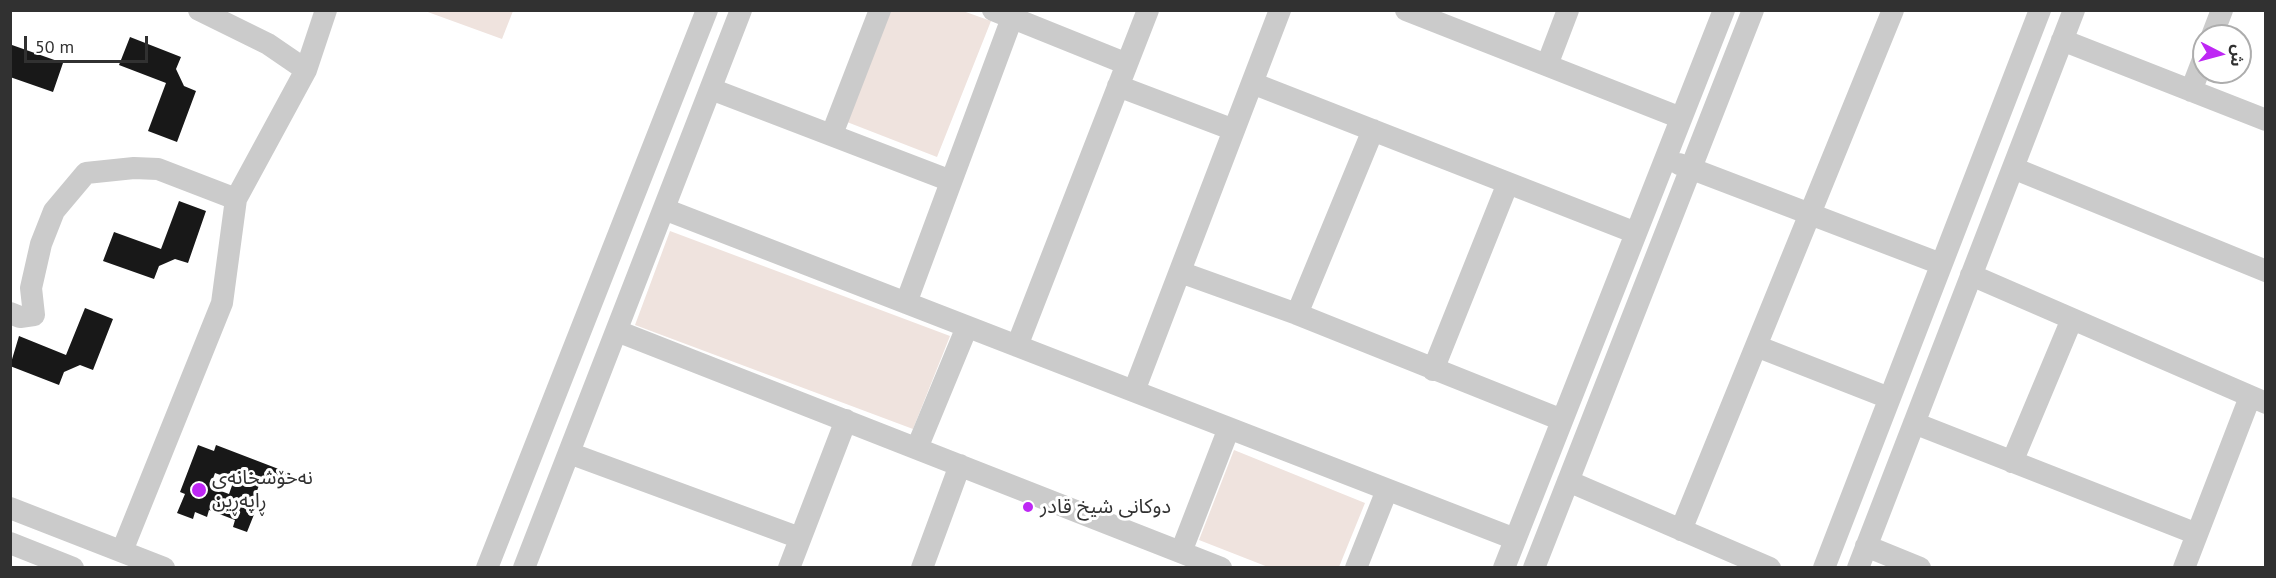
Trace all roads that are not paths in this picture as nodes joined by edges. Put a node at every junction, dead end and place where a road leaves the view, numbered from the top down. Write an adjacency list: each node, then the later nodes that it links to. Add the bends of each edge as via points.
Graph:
1 (199, 10): 21 (street, via 268,44)
2 (326, 10): 21 (street)
3 (707, 10): 42 (street)
4 (741, 10): 26 (street)
5 (880, 10): 32 (street)
6 (1148, 10): 18 (street)
7 (1280, 10): 23 (street)
8 (1406, 10): 16 (street)
9 (1568, 10): 19 (street)
10 (1724, 10): 28 (street)
11 (1753, 10): 35 (street)
12 (1893, 10): 40 (street)
13 (2040, 10): 20 (street)
14 (2074, 10): 17 (street)
15 (1002, 14): 18 (street); 36 (street)
16 (1442, 17): 19 (street)
17 (2062, 40): 22 (street); 27 (street)
18 (1127, 64): 25 (street)
19 (1547, 65): 28 (street)
20 (2018, 68): 22 (street); 44 (street)
21 (306, 70): 38 (street)
22 (2047, 79): 34 (street)
23 (1252, 83): 30 (street); 31 (street)
24 (2194, 84): 27 (street)
25 (1118, 86): 30 (street); 54 (street)
26 (711, 89): 32 (street); 39 (street)
27 (2191, 91): 29 (street)
28 (1681, 118): 33 (street)
29 (2265, 120)
30 (1234, 130): 46 (street)
31 (1373, 130): 37 (street); 50 (street)
32 (832, 134): 36 (street)
33 (1665, 159): 35 (street); 41 (street)
34 (2013, 168): 45 (street); 47 (street)
35 (1691, 169): 40 (street); 69 (street)
36 (951, 181): 48 (street)
37 (1508, 183): 41 (street); 56 (street)
38 (236, 199): 49 (street, via 158,169 86,173 54,211 41,244 31,288 34,315 20,317); 79 (street, via 222,303)
39 (664, 209): 43 (street); 48 (street)
40 (1810, 214): 44 (street); 55 (street)
41 (1636, 233): 61 (street)
42 (618, 236): 43 (street); 83 (street)
43 (649, 247): 53 (street)
44 (1941, 264): 58 (street)
45 (2265, 271)
46 (1180, 272): 50 (street); 57 (street)
47 (1971, 275): 51 (street); 62 (street)
48 (906, 303): 52 (street)
49 (10, 313)
50 (1297, 314): 56 (street)
51 (2072, 319): 59 (street); 66 (street)
52 (968, 327): 54 (street); 64 (street)
53 (616, 331): 60 (street); 65 (street)
54 (1017, 346): 57 (street)
55 (1756, 346): 58 (street); 73 (street)
56 (1433, 370): 61 (street)
57 (1134, 391): 63 (street)
58 (1889, 398): 68 (street)
59 (2261, 401): 74 (street)
60 (846, 420): 64 (street); 75 (street)
61 (1562, 420): 76 (street)
62 (1914, 423): 66 (street); 70 (street)
63 (1229, 428): 71 (street); 80 (street)
64 (917, 448): 67 (street)
65 (569, 453): 75 (street); 84 (street)
66 (2013, 462): 74 (street)
67 (960, 465): 80 (street); 86 (street)
68 (1861, 471): 70 (street); 92 (street)
69 (1568, 481): 73 (street); 90 (street)
70 (1891, 482): 78 (street)
71 (1387, 490): 76 (street); 88 (street)
72 (10, 508): 79 (street)
73 (1681, 530): 91 (street)
74 (2197, 534): 95 (street)
75 (800, 538): 85 (street)
76 (1515, 539): 89 (street)
77 (10, 543): 81 (street)
78 (1866, 546): 93 (street); 94 (street)
79 (122, 551): 82 (street)
80 (1181, 552): 87 (street)
81 (72, 567)
82 (164, 567)
83 (487, 567)
84 (524, 567)
85 (789, 567)
86 (922, 567)
87 (1219, 567)
88 (1356, 567)
89 (1504, 567)
90 (1534, 567)
91 (1770, 567)
92 (1824, 567)
93 (1858, 567)
94 (1920, 567)
95 (2184, 567)

